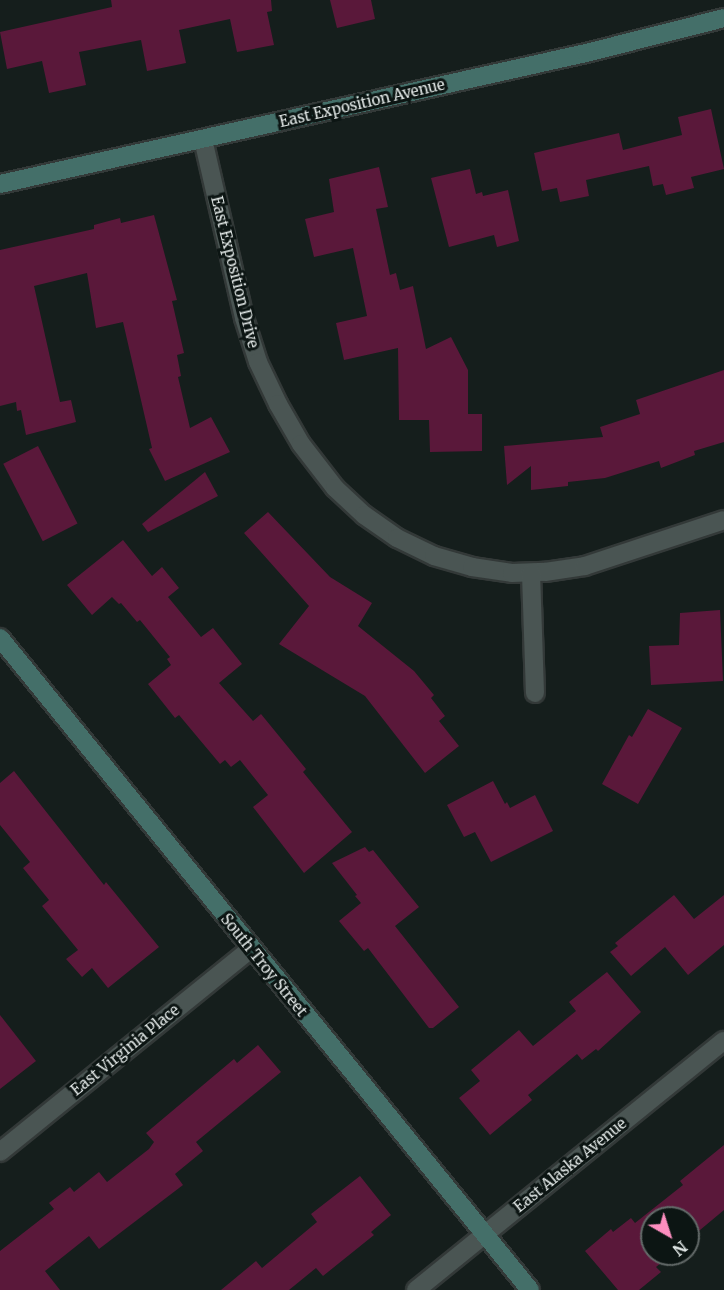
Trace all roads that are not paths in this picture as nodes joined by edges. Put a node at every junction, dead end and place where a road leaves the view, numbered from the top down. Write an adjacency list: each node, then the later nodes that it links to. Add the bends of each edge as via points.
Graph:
1 (724, 18): 2 (street, East Exposition Avenue)
2 (203, 139): 3 (street, East Exposition Avenue); 5 (street, East Exposition Drive, via 244,318 258,362 301,444 335,488 397,538 434,556 472,567)
3 (0, 184)
4 (724, 520): 5 (street, East Exposition Drive, via 585,566)
5 (531, 573): 7 (street)
6 (0, 638): 8 (street, South Troy Street)
7 (535, 693)
8 (251, 949): 10 (street, East Virginia Place); 11 (street, South Troy Street)
9 (724, 1041): 11 (street, East Alaska Avenue)
10 (0, 1152)
11 (485, 1234): 12 (street, East Alaska Avenue); 13 (street, South Troy Street)
12 (416, 1290)
13 (530, 1290)

